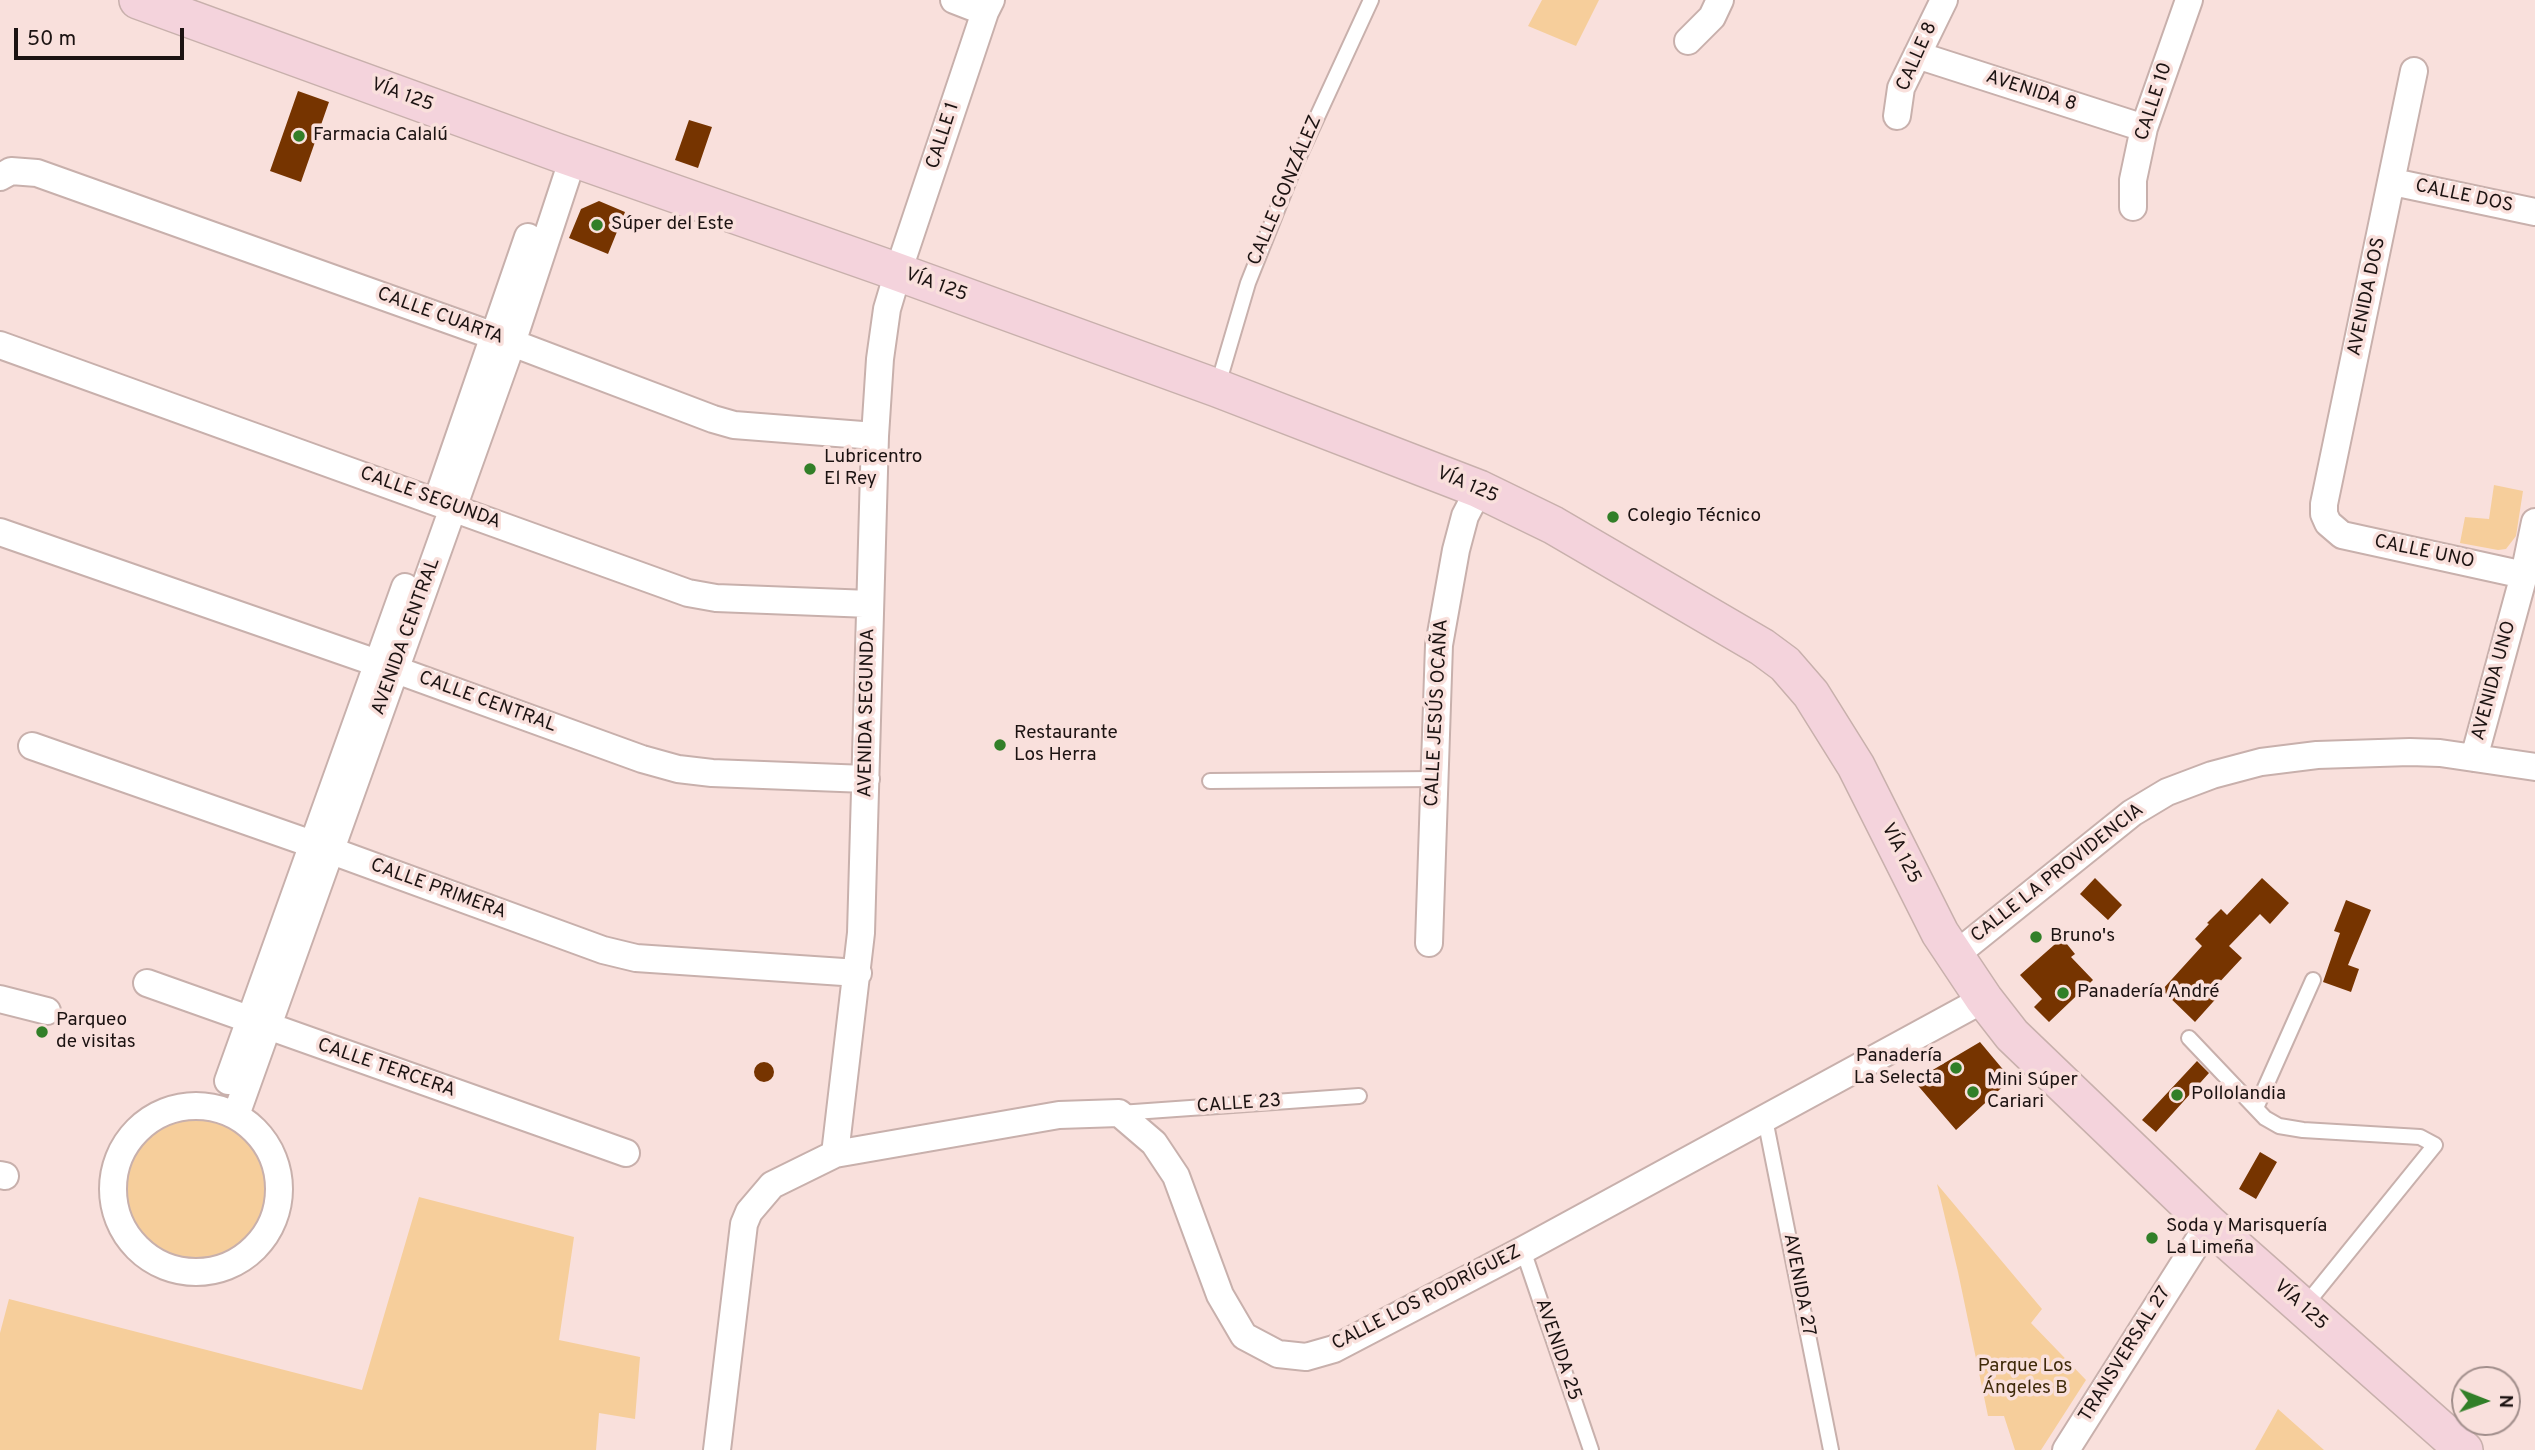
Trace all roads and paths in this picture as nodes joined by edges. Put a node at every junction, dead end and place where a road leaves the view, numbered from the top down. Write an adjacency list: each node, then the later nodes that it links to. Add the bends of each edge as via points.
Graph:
1 (138, 0): 12 (main road, VÍA 125)
2 (1371, 0): 20 (lane, CALLE GONZÁLEZ, via 1295,165 1248,283)
3 (1720, 0): 7 (street, via 1712,17)
4 (1944, 0): 8 (street, CALLE 8)
5 (2189, 0): 11 (street, CALLE 10)
6 (974, 4): 17 (street, CALLE 1)
7 (1688, 41)
8 (1917, 55): 10 (street, CALLE 8, via 1901,88); 11 (street, AVENIDA 8)
9 (2414, 71): 14 (street, AVENIDA DOS)
10 (1897, 116)
11 (2144, 128): 15 (street, CALLE 10, via 2133,180)
12 (565, 155): 17 (main road, VÍA 125); 18 (street, AVENIDA CENTRAL)
13 (5, 174): 18 (street, CALLE CUARTA, via 37,173)
14 (2393, 182): 16 (street, CALLE DOS); 25 (street, AVENIDA DOS, via 2325,504)
15 (2133, 207)
16 (2535, 212)
17 (889, 269): 20 (main road, VÍA 125); 21 (street, AVENIDA SEGUNDA)
18 (503, 340): 21 (street, CALLE CUARTA, via 734,425); 23 (street, AVENIDA CENTRAL)
19 (0, 345): 23 (street, CALLE SEGUNDA)
20 (1217, 388): 22 (main road, VÍA 125)
21 (875, 436): 28 (street, AVENIDA SEGUNDA)
22 (1479, 489): 34 (street, CALLE JESÚS OCAÑA, via 1465,516 1444,610); 38 (main road, VÍA 125, via 1553,524 1785,664 1811,694 1856,766)
23 (445, 504): 28 (street, CALLE SEGUNDA, via 688,593); 29 (street, AVENIDA CENTRAL)
24 (2535, 522): 27 (street, AVENIDA UNO)
25 (2328, 523): 27 (street, CALLE UNO, via 2342,535)
26 (0, 532): 29 (street, CALLE CENTRAL)
27 (2524, 575): 31 (street, AVENIDA UNO)
28 (870, 604): 33 (street, AVENIDA SEGUNDA)
29 (386, 667): 33 (street, CALLE CENTRAL, via 678,769); 36 (street, AVENIDA CENTRAL)
30 (32, 746): 36 (street, CALLE PRIMERA)
31 (2474, 758): 32 (street, CALLE LA PROVIDENCIA); 38 (street, CALLE LA PROVIDENCIA, via 2410,752 2317,755 2261,762 2166,792 2132,813)
32 (2535, 767)
33 (866, 779): 39 (street, AVENIDA SEGUNDA)
34 (1434, 779): 35 (lane); 37 (street, CALLE JESÚS OCAÑA)
35 (1210, 781)
36 (322, 848): 39 (street, CALLE PRIMERA, via 636,958); 45 (street, AVENIDA CENTRAL)
37 (1429, 943)
38 (1954, 956): 43 (main road, VÍA 125)
39 (858, 973): 53 (street, AVENIDA SEGUNDA)
40 (2313, 980): 48 (lane)
41 (147, 983): 45 (street, CALLE TERCERA)
42 (0, 999): 44 (street)
43 (1984, 999): 51 (street, CALLE LOS RODRÍGUEZ); 54 (main road, VÍA 125, via 2012,1035)
44 (47, 1012)
45 (258, 1023): 49 (street, AVENIDA CENTRAL); 52 (street, CALLE TERCERA)
46 (2189, 1038): 48 (lane)
47 (1359, 1096): 50 (lane, CALLE 23)
48 (2256, 1108): 56 (lane, via 2279,1126 2420,1137 2435,1145)
49 (227, 1112): 49 (street, via 191,1105 164,1111 131,1136 117,1161 113,1189 117,1216 140,1251 164,1266 205,1272 232,1264 255,1248 271,1225 279,1184 275,1163 258,1133)
50 (1119, 1113): 53 (street, via 1059,1115); 55 (street, CALLE LOS RODRÍGUEZ, via 1154,1143 1176,1176 1220,1295 1244,1336 1278,1354 1306,1357 1334,1349)
51 (1765, 1119): 55 (street, CALLE LOS RODRÍGUEZ); 59 (lane, AVENIDA 27)
52 (626, 1153)
53 (835, 1154): 57 (street, via 772,1185 744,1224)
54 (2210, 1224): 56 (main road, VÍA 125); 60 (street, TRANSVERSAL 27)
55 (1523, 1250): 58 (lane, AVENIDA 25)
56 (2302, 1309): 61 (main road, VÍA 125)
57 (717, 1450)
58 (1591, 1450)
59 (1831, 1450)
60 (2066, 1450)
61 (2463, 1450)

